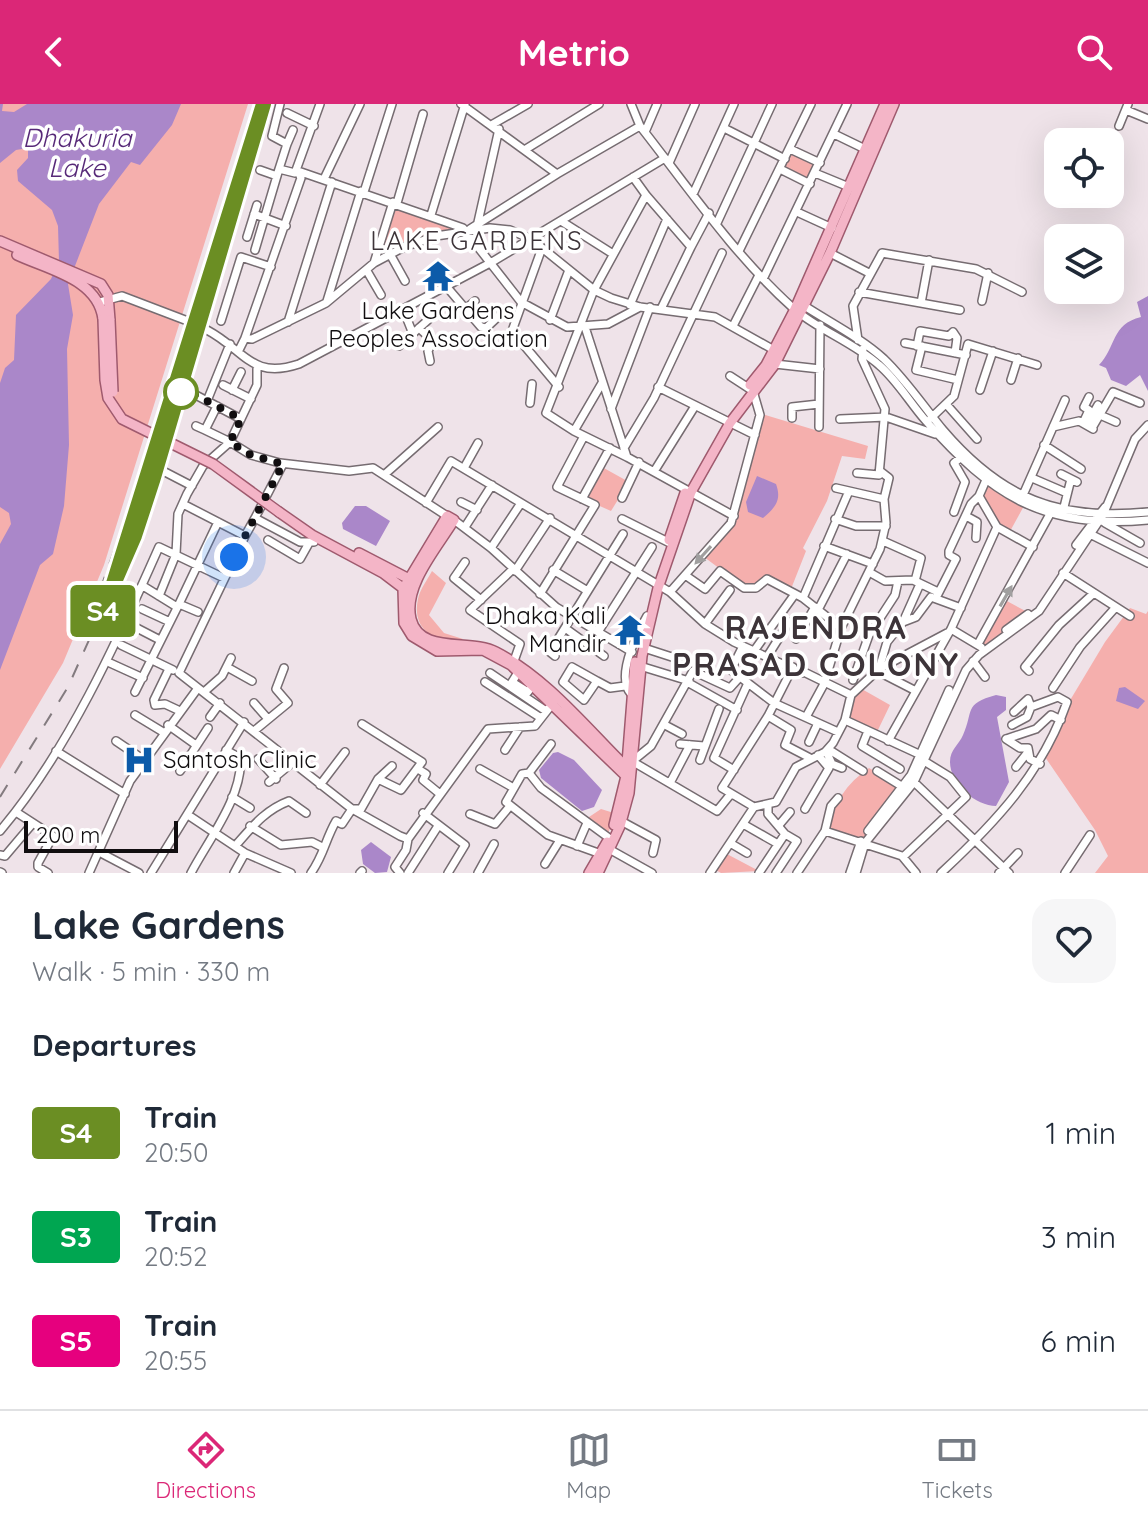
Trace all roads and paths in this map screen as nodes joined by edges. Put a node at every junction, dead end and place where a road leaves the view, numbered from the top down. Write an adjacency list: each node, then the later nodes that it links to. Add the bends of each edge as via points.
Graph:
1 (280, 104): 31 (street, via 271,133)
2 (320, 104): 23 (street)
3 (360, 104): 45 (street)
4 (392, 104): 48 (street)
5 (463, 104): 25 (street); 57 (street)
6 (528, 104): 25 (street)
7 (599, 104): 32 (street)
8 (631, 104): 27 (street)
9 (657, 104): 27 (street)
10 (695, 104): 36 (street)
11 (734, 104): 26 (street)
12 (772, 104): 30 (street)
13 (811, 104): 33 (street)
14 (847, 104): 29 (street)
15 (885, 104): 34 (main road)
16 (894, 104): 52 (main road)
17 (1127, 107): 22 (street); 24 (street)
18 (298, 110): 21 (street)
19 (287, 113): 21 (street)
20 (423, 114): 51 (street)
21 (295, 119): 23 (street)
22 (1148, 119)
23 (314, 126): 40 (street)
24 (1119, 126)
25 (496, 127): 32 (street); 61 (street)
26 (724, 128): 30 (street); 49 (street)
27 (642, 129): 36 (street); 43 (street)
28 (293, 130): 31 (street)
29 (834, 134): 34 (street); 37 (street)
30 (756, 143): 35 (street); 62 (street)
31 (287, 144): 41 (street)
32 (526, 149): 43 (street)
33 (790, 149): 35 (street); 37 (street)
34 (865, 149): 47 (main road)
35 (785, 159): 38 (street)
36 (667, 160): 44 (street); 49 (street)
37 (820, 163): 42 (street)
38 (780, 169): 46 (street); 73 (street)
39 (260, 170): 41 (street)
40 (298, 171): 41 (street); 45 (street); 63 (street, via 301,178)
41 (278, 172): 58 (street)
42 (815, 173): 46 (street); 47 (street)
43 (557, 174): 61 (street)
44 (633, 177): 50 (street); 60 (street)
45 (328, 180): 48 (street); 115 (street)
46 (810, 184): 54 (street)
47 (849, 187): 52 (main road)
48 (363, 192): 51 (street); 96 (street)
49 (694, 192): 55 (street)
50 (646, 195): 59 (street); 77 (street)
51 (395, 203): 57 (street); 81 (street)
52 (846, 204): 64 (main road); 75 (main road)
53 (257, 205): 56 (street)
54 (797, 212): 64 (street); 88 (street)
55 (709, 213): 62 (street); 70 (street)
56 (254, 214): 58 (street); 66 (street)
57 (431, 215): 65 (street)
58 (265, 218): 63 (street); 72 (street)
59 (667, 219): 70 (street); 101 (street)
60 (561, 221): 67 (street); 77 (street)
61 (478, 222): 65 (street)
62 (717, 223): 73 (street)
63 (286, 226): 82 (street)
64 (832, 228): 104 (main road)
65 (468, 231): 67 (street, via 510,230); 76 (street, via 436,236); 80 (street)
66 (247, 237)
67 (531, 239): 71 (street); 80 (street)
68 (0, 244): 87 (main road)
69 (244, 247): 78 (street)
70 (691, 247): 106 (street)
71 (542, 248): 83 (street); 99 (street)
72 (255, 250)
73 (739, 251): 88 (street)
74 (722, 253): 109 (street)
75 (830, 253): 85 (street); 104 (main road)
76 (390, 254): 81 (street); 89 (street)
77 (613, 254): 91 (street)
78 (241, 257): 82 (street); 114 (street)
79 (929, 260): 85 (street, via 882,253); 86 (street); 100 (street)
80 (492, 262): 90 (street); 99 (street)
81 (374, 263): 84 (street)
82 (271, 267): 121 (street)
83 (569, 270): 91 (street); 113 (street)
84 (367, 271): 94 (street); 96 (street)
85 (869, 273): 92 (street)
86 (988, 273): 93 (street); 98 (street)
87 (77, 277): 95 (main road); 95 (main road, via 101,284)
88 (761, 277): 104 (street); 117 (street)
89 (405, 281)
90 (446, 286): 105 (street); 107 (street)
91 (594, 290): 101 (street); 118 (street)
92 (859, 292): 100 (street); 125 (street, via 853,313)
93 (1022, 292)
94 (381, 295)
95 (101, 298): 110 (street, via 136,299); 238 (main road, bridge, via 108,398 122,419 213,464)
96 (327, 301): 115 (street)
97 (475, 301): 107 (street)
98 (982, 301)
99 (521, 302): 112 (street); 113 (street)
100 (921, 303): 108 (street)
101 (630, 305): 102 (street)
102 (640, 307): 103 (street); 118 (street, via 608,324)
103 (650, 307): 106 (street); 162 (street)
104 (799, 308): 116 (street); 125 (street); 128 (main road); 134 (main road)
105 (403, 309): 120 (street); 136 (street, via 299,364 277,372)
106 (661, 309): 109 (street)
107 (464, 310): 112 (street, via 486,328 503,312)
108 (960, 310)
109 (696, 313): 117 (street); 146 (street)
110 (185, 320)
111 (428, 320): 120 (street)
112 (515, 320): 145 (street, via 512,331)
113 (550, 320): 118 (street)
114 (221, 321)
115 (288, 322): 121 (street)
116 (820, 325): 125 (street); 137 (street)
117 (733, 326): 128 (street)
118 (584, 327): 142 (street); 145 (street)
119 (207, 330): 123 (street)
120 (416, 331): 124 (street); 133 (street, via 433,341)
121 (245, 338): 127 (street)
122 (905, 343): 126 (street)
123 (230, 344): 127 (street); 154 (street)
124 (399, 346)
125 (861, 346): 164 (street); 168 (street, via 884,359)
126 (920, 346): 130 (street); 130 (street, via 920,331 949,336 953,332); 140 (street, via 916,370)
127 (239, 350): 136 (street)
128 (774, 350): 147 (main road)
129 (993, 351): 131 (street, via 968,344); 132 (street); 149 (street)
130 (955, 353): 131 (street)
131 (966, 355): 140 (street)
132 (1018, 358): 135 (street); 141 (street)
133 (430, 361)
134 (775, 364): 137 (street); 147 (main road)
135 (1037, 365)
136 (257, 369): 152 (street)
137 (820, 369): 157 (street)
138 (241, 372): 148 (street)
139 (730, 376): 147 (street)
140 (958, 380): 158 (street)
141 (1011, 380)
142 (602, 383): 162 (street); 178 (street)
143 (532, 384): 155 (street)
144 (223, 385): 148 (street)
145 (559, 387): 178 (street, via 546,413)
146 (658, 387): 161 (street); 187 (street)
147 (750, 388): 169 (main road); 179 (street, via 760,415)
148 (232, 390): 152 (street)
149 (980, 390)
150 (192, 393): 154 (street)
151 (1089, 397): 176 (street, via 1084,407 1089,410)
152 (251, 399): 166 (street)
153 (1065, 400): 175 (street)
154 (207, 401): 160 (street)
155 (530, 403)
156 (1140, 403): 163 (street, via 1113,392)
157 (819, 404): 165 (street, via 792,407); 174 (street)
158 (946, 404): 168 (street); 182 (street)
159 (1098, 405): 176 (street)
160 (217, 406): 166 (street); 177 (street)
161 (695, 406): 169 (street); 193 (street)
162 (611, 409): 187 (street)
163 (1100, 415): 170 (street); 176 (street)
164 (886, 417): 167 (street); 180 (street); 194 (street)
165 (792, 418)
166 (241, 419): 183 (street)
167 (840, 419)
168 (930, 419): 180 (street); 207 (street, via 996,480)
169 (727, 422): 179 (street); 204 (main road)
170 (1116, 422)
171 (1148, 425): 228 (street, via 1135,439)
172 (196, 426): 177 (street)
173 (438, 427): 198 (street)
174 (819, 427)
175 (1053, 427): 176 (street, via 1079,421); 185 (street)
176 (1089, 427)
177 (205, 430): 183 (street)
178 (574, 431): 181 (street)
179 (755, 435): 221 (street)
180 (939, 435): 188 (street)
181 (584, 436): 186 (street); 210 (street, via 557,487)
182 (977, 439)
183 (230, 442): 190 (street); 202 (street, via 203,466)
184 (478, 443): 191 (street)
185 (1044, 445): 192 (street); 199 (street)
186 (610, 448): 187 (street); 210 (street)
187 (626, 452): 189 (street)
188 (960, 458): 200 (street); 218 (street, via 954,463 965,482)
189 (639, 462): 193 (street); 209 (street)
190 (283, 464): 198 (street, via 349,471 373,468); 223 (street)
191 (464, 468): 201 (street); 213 (street, via 451,461)
192 (1081, 469)
193 (655, 470): 204 (street)
194 (880, 471): 196 (street, via 874,476); 211 (street, via 889,478)
195 (165, 472): 202 (street)
196 (857, 473)
197 (1061, 474): 206 (street, via 1074,480)
198 (384, 475): 213 (street)
199 (1032, 478): 206 (street); 207 (street)
200 (986, 480): 208 (street); 220 (street)
201 (492, 485): 214 (street); 216 (street)
202 (192, 486): 215 (street)
203 (836, 488): 205 (street)
204 (688, 491): 221 (street); 242 (main road); 265 (main road)
205 (849, 491): 211 (street); 227 (street)
206 (1067, 493): 217 (street)
207 (1023, 495): 217 (street)
208 (979, 496): 222 (street); 233 (street)
209 (622, 498)
210 (582, 499): 236 (street, via 595,505)
211 (884, 499): 231 (street)
212 (461, 502): 216 (street)
213 (426, 503): 224 (street)
214 (521, 503): 225 (street); 247 (street)
215 (183, 504): 230 (street); 248 (street)
216 (477, 510): 232 (street)
217 (1063, 511): 228 (street)
218 (954, 512)
219 (1148, 512): 228 (street)
220 (1050, 514): 228 (street); 246 (street)
221 (734, 516): 259 (street, one-way to 259)
222 (966, 516): 239 (street, via 977,522); 272 (street, via 949,551 956,559)
223 (255, 518): 237 (street); 238 (street, via 287,536)
224 (450, 518): 232 (street); 261 (main road)
225 (550, 518): 236 (street); 255 (street)
226 (622, 519): 242 (street)
227 (835, 519): 231 (street, via 856,526); 244 (street)
228 (1098, 520): 229 (street); 235 (street); 243 (street); 298 (street, via 1035,608)
229 (1148, 520)
230 (218, 522): 237 (street); 253 (street)
231 (886, 526): 241 (street)
232 (465, 527): 247 (street)
233 (997, 527): 246 (street); 279 (street)
234 (623, 534): 250 (street)
235 (1090, 534): 252 (street); 257 (street)
236 (577, 535): 250 (street); 256 (street)
237 (245, 536): 260 (street)
238 (313, 538): 240 (street, via 300,559); 261 (main road); 268 (main road)
239 (976, 538)
240 (268, 540)
241 (883, 541): 254 (street); 263 (street, via 921,558)
242 (668, 542): 265 (main road)
243 (1140, 543)
244 (824, 546): 249 (street); 274 (street)
245 (652, 547): 258 (street)
246 (1033, 547): 298 (street, one-way to 246)
247 (491, 548): 255 (street)
248 (176, 554): 253 (street); 264 (street, via 159,547); 273 (street)
249 (847, 554): 254 (street); 278 (street)
250 (609, 556): 258 (street); 266 (street)
251 (465, 562): 275 (street, via 454,578)
252 (1148, 563)
253 (198, 564): 260 (street); 276 (street)
254 (871, 568): 262 (street, via 885,581); 291 (street)
255 (514, 570): 271 (street); 275 (street)
256 (553, 570): 266 (street); 271 (street)
257 (1063, 573): 270 (street); 298 (street, via 1039,611)
258 (636, 574): 265 (street); 293 (street)
259 (685, 575): 269 (street); 274 (street, via 705,589 720,571 744,588 756,588 767,579)
260 (224, 578): 318 (street)
261 (413, 581): 268 (main road)
262 (898, 581): 263 (street); 323 (street, via 869,635)
263 (918, 583): 272 (street); 287 (street)
264 (143, 586): 273 (street); 377 (street)
265 (656, 586): 269 (street); 283 (main road); 299 (main road)
266 (586, 590): 282 (street)
267 (730, 590): 288 (street)
268 (407, 591): 310 (main road, via 404,623 421,644 437,651 483,650)
269 (670, 592): 288 (street)
270 (1094, 593): 277 (street); 317 (street, via 1042,646 1025,667)
271 (540, 594): 282 (street)
272 (937, 594): 279 (street); 287 (street, via 916,617)
273 (159, 596): 276 (street)
274 (799, 596): 278 (street); 300 (street)
275 (481, 600): 310 (street, via 470,610 520,644)
276 (178, 605): 281 (street); 285 (street)
277 (1116, 607): 284 (street); 331 (street)
278 (817, 608): 291 (street); 294 (street)
279 (961, 608): 292 (street)
280 (142, 609): 285 (street)
281 (198, 612)
282 (572, 616): 290 (street); 293 (street)
283 (647, 616): 301 (street); 333 (main road)
284 (1130, 616)
285 (170, 622): 295 (street)
286 (789, 622): 304 (street)
287 (903, 622): 316 (street, via 887,642)
288 (705, 624): 297 (street)
289 (131, 625): 295 (street)
290 (565, 628): 302 (street, via 550,652); 303 (street)
291 (841, 628): 329 (street)
292 (949, 631): 298 (street); 316 (street); 334 (street)
293 (598, 632): 301 (street)
294 (796, 639)
295 (160, 640): 306 (street)
296 (121, 645): 306 (street)
297 (743, 646): 300 (street); 320 (street, via 731,670)
298 (982, 646): 308 (street); 382 (street, via 956,678)
299 (644, 648): 307 (street); 311 (main road)
300 (754, 651): 304 (street)
301 (632, 652): 333 (street)
302 (555, 656)
303 (604, 656)
304 (767, 657): 313 (street)
305 (231, 658): 312 (street)
306 (153, 659): 315 (street); 322 (street)
307 (678, 659)
308 (973, 661): 321 (street); 382 (street)
309 (110, 663): 322 (street)
310 (516, 666): 342 (main road); 342 (main road)
311 (640, 666): 326 (street); 394 (main road)
312 (227, 667): 324 (street); 332 (street)
313 (793, 667): 329 (street); 340 (street)
314 (284, 668): 351 (street, via 276,689 289,701)
315 (169, 669): 318 (street); 345 (street, via 155,705)
316 (878, 670): 334 (street); 336 (street)
317 (1029, 671)
318 (179, 673): 332 (street)
319 (490, 673): 342 (street)
320 (740, 677): 328 (street); 330 (street)
321 (985, 677)
322 (143, 678): 335 (street)
323 (853, 680)
324 (252, 681)
325 (597, 681): 325 (street, via 584,700 563,682 572,667); 333 (street)
326 (688, 681): 330 (street, via 693,671); 337 (street); 357 (street)
327 (485, 682): 342 (street)
328 (748, 683): 340 (street); 344 (street)
329 (824, 684): 336 (street); 350 (street)
330 (730, 688): 337 (street)
331 (1053, 688)
332 (201, 690): 338 (street); 345 (street)
333 (628, 690): 394 (main road)
334 (916, 691): 368 (street)
335 (135, 692)
336 (851, 695): 352 (street)
337 (723, 700): 344 (street)
338 (220, 703): 349 (street); 354 (street)
339 (254, 703): 351 (street)
340 (774, 703): 348 (street); 350 (street)
341 (1031, 707): 346 (street, via 1028,699); 353 (street, via 1058,697 1067,702); 358 (street, via 1027,717)
342 (549, 708): 359 (street, via 535,726); 394 (main road)
343 (719, 709): 380 (street)
344 (737, 710): 383 (street)
345 (180, 711): 360 (street)
346 (1014, 712)
347 (135, 715): 360 (street)
348 (768, 716): 381 (street, via 791,730 785,745); 395 (street)
349 (210, 717)
350 (806, 717): 355 (street)
351 (268, 719): 363 (street)
352 (845, 720): 364 (street); 365 (street)
353 (1061, 720): 362 (street, via 1051,715); 369 (street)
354 (244, 722): 363 (street); 375 (street)
355 (818, 723): 365 (street); 370 (street)
356 (362, 724): 391 (street, via 422,762)
357 (665, 725): 366 (street); 394 (street)
358 (1012, 725)
359 (520, 727): 376 (street); 408 (street, via 488,729)
360 (166, 728): 373 (street); 385 (street)
361 (208, 728): 373 (street)
362 (1036, 729): 369 (street); 379 (street, via 1006,739)
363 (254, 731): 386 (street)
364 (868, 731): 368 (street); 393 (street, via 862,746)
365 (838, 732): 381 (street)
366 (682, 734)
367 (116, 741): 385 (street)
368 (888, 741): 382 (street)
369 (1054, 741): 387 (street)
370 (809, 742)
371 (551, 744): 399 (street)
372 (680, 744): 374 (street)
373 (196, 745): 396 (street)
374 (690, 745): 380 (street); 403 (street)
375 (226, 750): 410 (street, via 240,758); 423 (street)
376 (505, 750)
377 (56, 751): 407 (street); 418 (street)
378 (345, 752): 404 (street)
379 (1028, 752): 387 (street); 389 (street)
380 (703, 753): 383 (street)
381 (820, 753): 390 (street); 397 (street); 413 (street, via 796,767 776,802); 417 (street, via 829,768)
382 (923, 757): 402 (street); 406 (street); 424 (street, via 966,796)
383 (714, 758): 395 (street)
384 (258, 759): 386 (street, via 272,780)
385 (144, 760): 407 (street)
386 (293, 762): 404 (street)
387 (1040, 764): 442 (street)
388 (392, 766): 401 (street)
389 (1016, 767)
390 (842, 768)
391 (418, 769): 401 (street, via 401,790); 408 (street)
392 (480, 769): 405 (street)
393 (900, 769)
394 (631, 770): 403 (street); 425 (main road); 438 (main road)
395 (734, 770): 409 (street, via 722,788)
396 (180, 771)
397 (863, 771)
398 (877, 771): 406 (street)
399 (529, 773): 405 (street); 427 (street)
400 (364, 779): 401 (street)
401 (377, 782): 416 (street, via 361,809)
402 (914, 782): 424 (street); 444 (street)
403 (670, 783): 409 (street, via 717,811)
404 (320, 785): 416 (street)
405 (512, 787): 412 (street, via 505,798)
406 (903, 787): 444 (street)
407 (125, 794): 450 (street)
408 (440, 794): 421 (street)
409 (730, 795): 414 (street)
410 (232, 797): 415 (street); 435 (street)
411 (838, 798): 433 (street)
412 (510, 806): 422 (street, via 495,824); 440 (street)
413 (768, 806): 414 (street); 429 (street, via 768,814)
414 (754, 807): 428 (street)
415 (250, 808)
416 (352, 809): 439 (street); 449 (street, via 342,824 336,821)
417 (805, 809)
418 (16, 812): 426 (street); 432 (street)
419 (790, 812): 429 (street)
420 (306, 813): 430 (street, via 289,801)
421 (423, 813): 431 (street); 439 (street)
422 (470, 814)
423 (188, 815): 435 (street); 464 (street)
424 (948, 815): 442 (street); 457 (street)
425 (621, 821): 451 (main road); 453 (street, via 656,840)
426 (33, 823): 456 (street, via 5,856); 461 (street, via 53,836 38,863)
427 (587, 823): 438 (street); 448 (street)
428 (743, 824): 434 (street); 443 (street)
429 (779, 825): 436 (street)
430 (250, 826): 447 (street); 449 (street, via 281,845 312,842)
431 (438, 826): 470 (street); 471 (street, via 465,845)
432 (0, 831)
433 (825, 831): 444 (street); 478 (street)
434 (755, 832): 441 (street); 446 (street)
435 (215, 833): 447 (street); 465 (street)
436 (785, 834): 446 (street); 477 (street, via 797,841)
437 (1090, 835): 483 (street)
438 (609, 838): 451 (main road)
439 (408, 839): 469 (street, via 395,867)
440 (560, 840): 448 (street); 458 (street)
441 (749, 840)
442 (975, 841): 459 (street); 482 (street)
443 (730, 843): 454 (street); 460 (street)
444 (862, 843): 457 (street); 479 (street); 480 (street)
445 (494, 844): 472 (street)
446 (778, 844): 476 (street)
447 (236, 845): 452 (street)
448 (577, 846): 451 (street)
449 (324, 848): 468 (street, via 326,853)
450 (99, 852): 462 (street); 463 (street)
451 (605, 852): 473 (main road); 474 (main road); 475 (street)
452 (245, 853): 466 (street); 467 (street)
453 (653, 853)
454 (747, 853)
455 (1018, 853): 459 (street)
456 (0, 855)
457 (903, 857): 481 (street)
458 (545, 864)
459 (1004, 871)
460 (713, 872)
461 (48, 873)
462 (89, 873)
463 (139, 873)
464 (151, 873)
465 (191, 873)
466 (234, 873)
467 (291, 873)
468 (311, 873)
469 (400, 873)
470 (408, 873)
471 (448, 873)
472 (478, 873)
473 (589, 873)
474 (598, 873)
475 (652, 873)
476 (759, 873)
477 (776, 873)
478 (797, 873)
479 (850, 873)
480 (856, 873)
481 (916, 873)
482 (941, 873)
483 (1065, 873)

